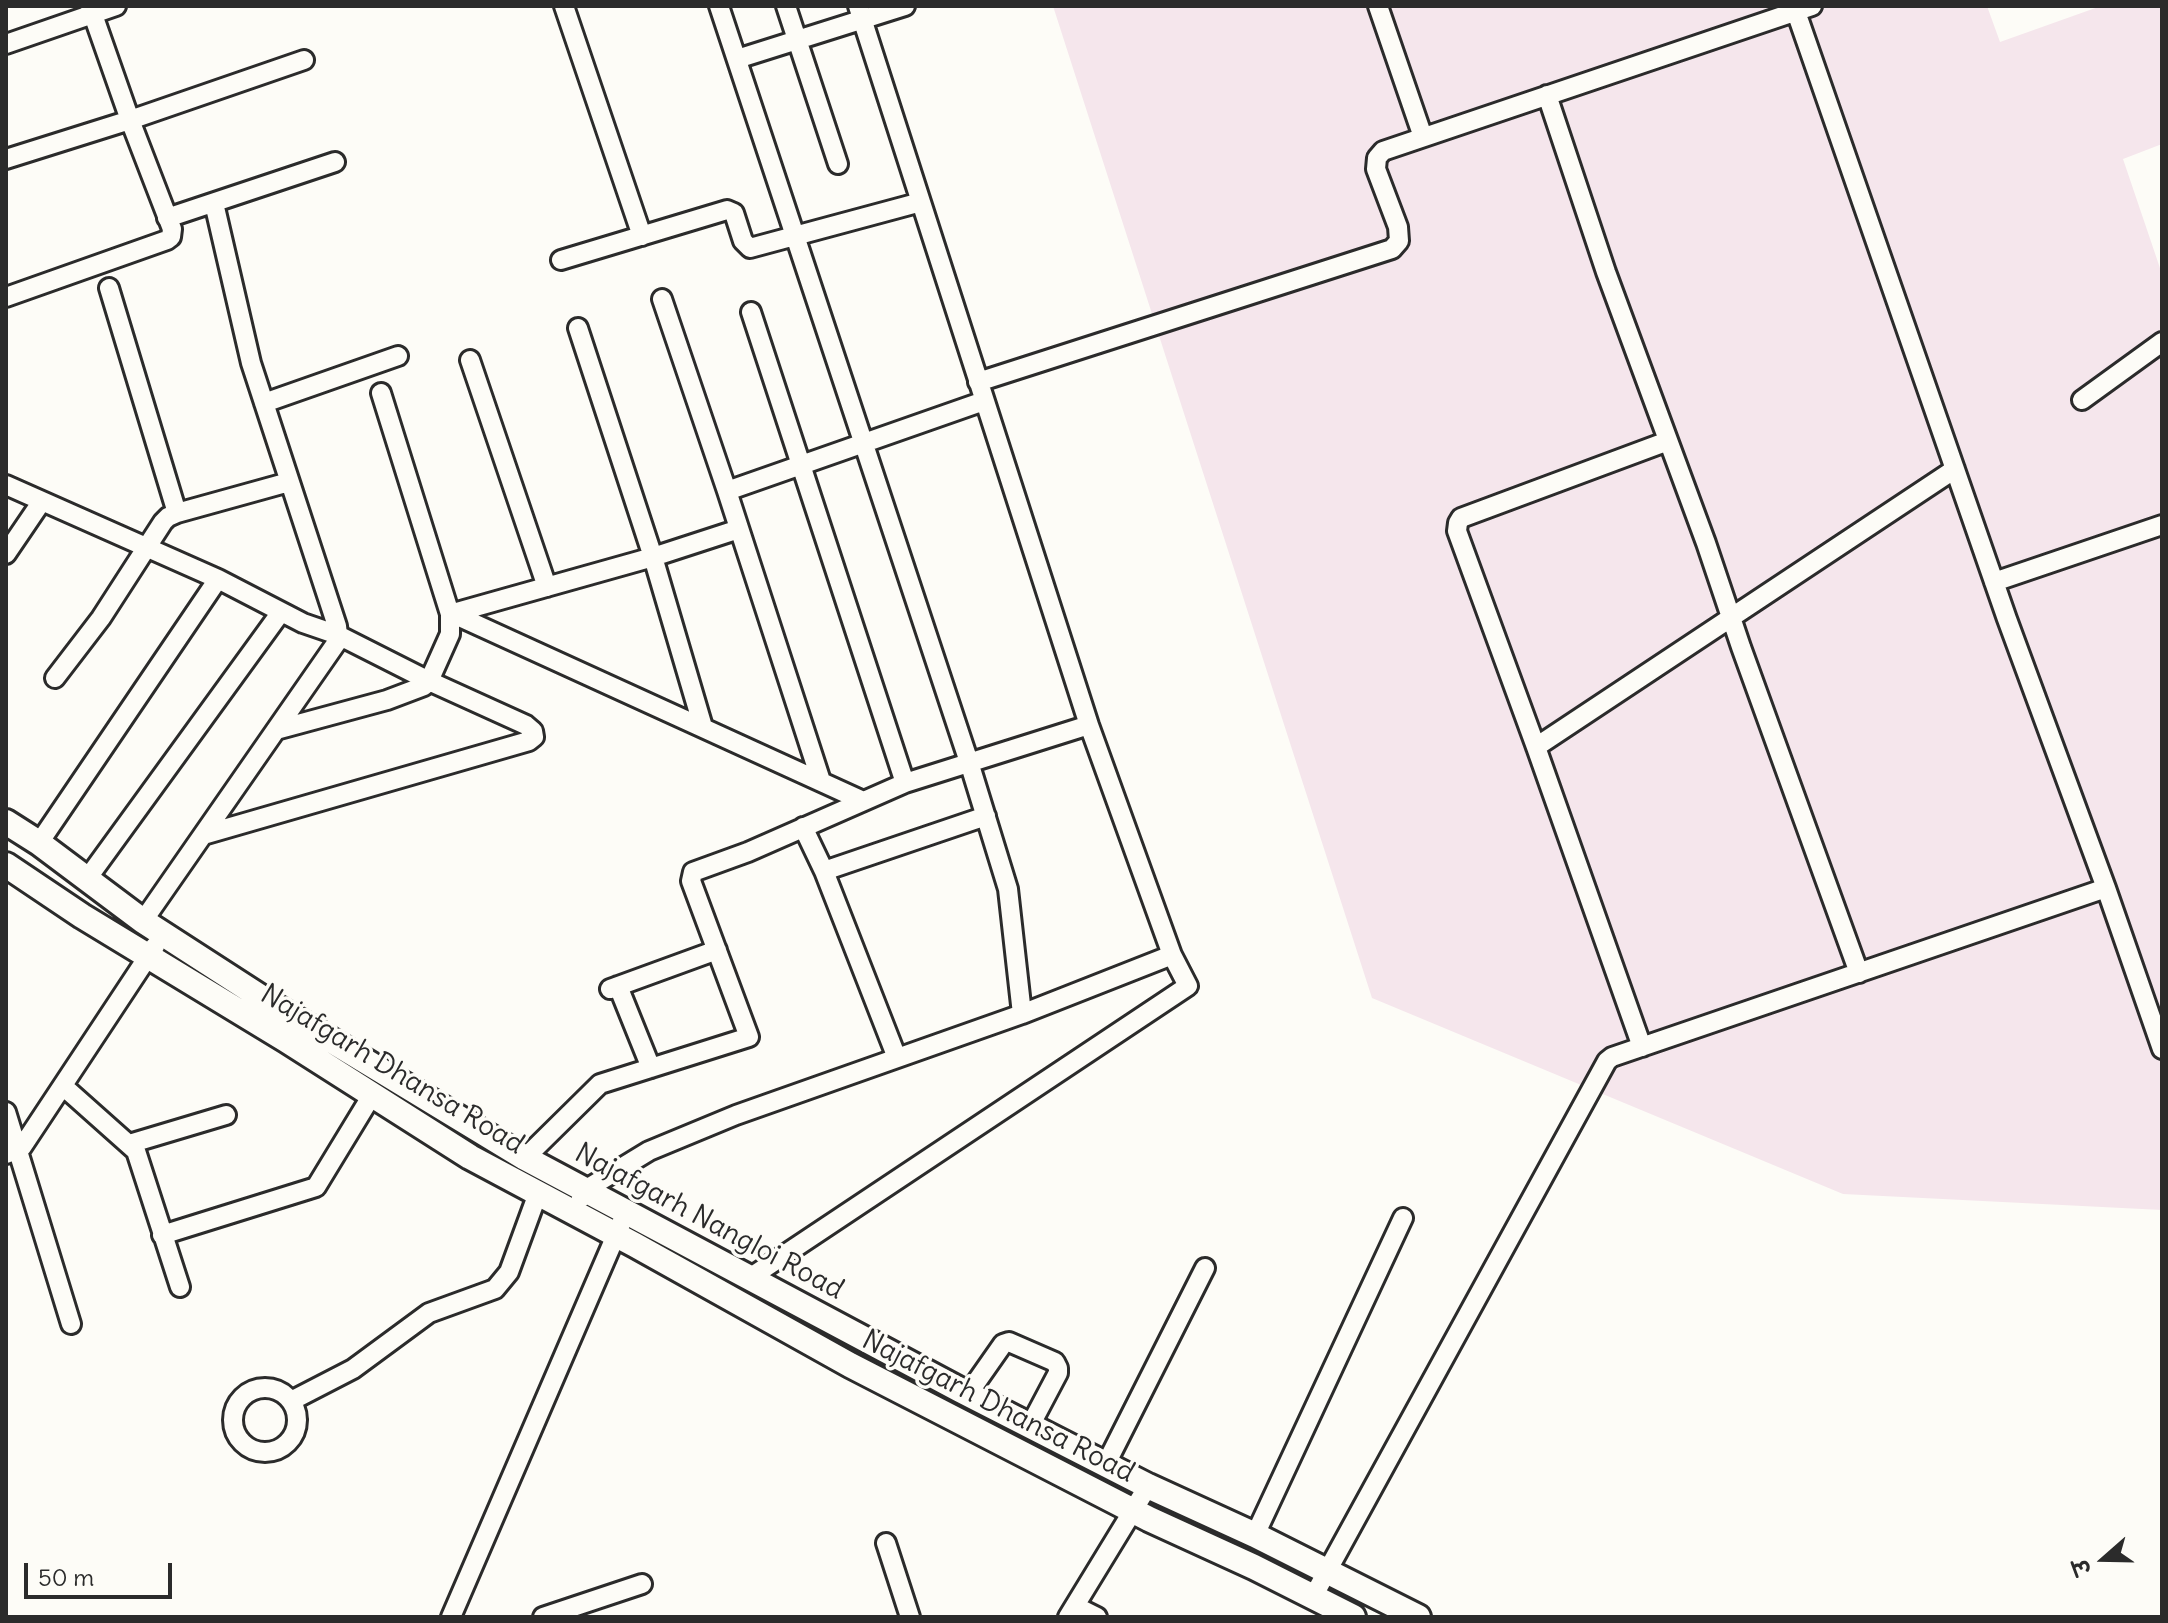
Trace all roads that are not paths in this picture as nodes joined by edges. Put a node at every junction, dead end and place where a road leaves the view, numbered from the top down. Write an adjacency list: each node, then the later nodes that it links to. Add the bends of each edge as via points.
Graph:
1 (116, 6): 8 (street)
2 (564, 6): 24 (street)
3 (719, 6): 12 (street)
4 (786, 6): 10 (street)
5 (905, 6): 9 (street)
6 (1378, 6): 16 (street)
7 (1801, 8): 14 (street); 42 (street)
8 (92, 10): 11 (street); 15 (street)
9 (860, 13): 10 (street); 20 (street)
10 (797, 41): 12 (street); 19 (street)
11 (6, 44)
12 (737, 59): 23 (street)
13 (304, 60): 15 (street)
14 (1547, 95): 16 (street); 39 (street)
15 (130, 120): 17 (street); 22 (street)
16 (1423, 137): 34 (street, via 1377,158 1376,169 1398,227 1399,241 1392,249)
17 (6, 159)
18 (335, 162): 21 (street)
19 (838, 164)
20 (921, 202): 23 (street); 34 (street)
21 (214, 203): 22 (street); 38 (street)
22 (167, 218): 27 (street, via 172,229 167,240)
23 (795, 235): 24 (street, via 750,248 734,213 727,210); 40 (street)
24 (642, 236): 25 (street)
25 (561, 260)
26 (109, 288): 47 (street)
27 (6, 297)
28 (662, 299): 45 (street)
29 (751, 312): 41 (street)
30 (578, 328): 52 (street)
31 (2162, 342): 36 (street)
32 (398, 356): 38 (street)
33 (470, 360): 55 (street)
34 (978, 382): 37 (street)
35 (381, 393): 57 (street)
36 (2082, 400)
37 (984, 401): 40 (street); 62 (street)
38 (264, 403): 43 (street)
39 (1668, 441): 58 (street); 65 (street, via 1458,523)
40 (863, 444): 41 (street); 66 (street)
41 (800, 466): 45 (street); 68 (street)
42 (1955, 469): 54 (street); 58 (street)
43 (289, 482): 47 (street); 59 (street)
44 (6, 485): 46 (street)
45 (727, 491): 49 (street)
46 (42, 501): 50 (street); 51 (street)
47 (177, 513): 50 (street, via 163,522)
48 (2162, 525): 54 (street)
49 (739, 529): 52 (street); 67 (street)
50 (146, 548): 53 (street); 60 (street)
51 (6, 554)
52 (653, 557): 55 (street); 63 (street)
53 (218, 579): 56 (street); 74 (street)
54 (1994, 582): 78 (street)
55 (547, 587): 57 (street)
56 (281, 612): 59 (street); 77 (street)
57 (452, 614): 61 (street, via 450,634); 63 (street)
58 (1731, 618): 65 (street); 84 (street)
59 (338, 635): 61 (street); 64 (street)
60 (55, 678)
61 (429, 681): 64 (street, via 387,700); 73 (street, via 526,725 534,737)
62 (1089, 725): 66 (street); 82 (street)
63 (703, 727): 67 (street)
64 (276, 730): 73 (street)
65 (1536, 747): 86 (street)
66 (969, 762): 68 (street); 70 (street)
67 (821, 781): 69 (street)
68 (905, 783): 69 (street)
69 (863, 801): 72 (street)
70 (986, 816): 76 (street); 85 (street, via 1008,889)
71 (6, 822): 74 (main road, Najafgarh Nangloi Road)
72 (803, 827): 76 (street); 81 (street, via 693,872 691,881)
73 (203, 835): 79 (street)
74 (39, 843): 77 (main road, Najafgarh Nangloi Road)
75 (6, 865): 83 (main road, Najafgarh Dhansa Road)
76 (824, 871): 88 (street)
77 (87, 879): 79 (main road, Najafgarh Nangloi Road)
78 (2106, 888): 84 (street); 87 (street)
79 (143, 921): 80 (main road, Najafgarh Nangloi Road)
80 (164, 934): 83 (street); 96 (main road, Najafgarh Nangloi Road)
81 (717, 950): 89 (street, via 749,1037); 89 (street, via 614,988)
82 (1172, 955): 85 (street); 105 (street, via 1188,986)
83 (148, 957): 90 (street); 91 (main road, Najafgarh Dhansa Road)
84 (1859, 973): 86 (street)
85 (1022, 1014): 88 (street)
86 (1642, 1047): 119 (street, via 1604,1065)
87 (2162, 1049)
88 (897, 1058): 97 (street, via 649,1151)
89 (651, 1068): 96 (street, via 600,1084)
90 (63, 1086): 94 (street); 95 (street)
91 (372, 1095): 98 (main road, Najafgarh Dhansa Road); 102 (street, via 316,1187)
92 (6, 1112): 95 (street)
93 (226, 1115): 94 (street)
94 (129, 1144): 102 (street, via 139,1157)
95 (12, 1152): 107 (street)
96 (525, 1158): 97 (main road, Najafgarh Nangloi Road)
97 (585, 1190): 99 (main road, Najafgarh Nangloi Road); 100 (street)
98 (538, 1193): 100 (main road, Najafgarh Dhansa Road); 111 (street, via 509,1272 495,1289 429,1313 353,1369)
99 (626, 1212): 103 (street); 105 (main road, Najafgarh Nangloi Road)
100 (574, 1213): 103 (main road, Najafgarh Dhansa Road)
101 (1403, 1218): 117 (street)
102 (162, 1235): 106 (street)
103 (616, 1235): 109 (main road, Najafgarh Dhansa Road); 123 (street)
104 (1205, 1268): 114 (street)
105 (751, 1277): 108 (main road, Najafgarh Nangloi Road)
106 (180, 1287)
107 (71, 1324)
108 (906, 1361): 109 (main road); 110 (main road, Najafgarh Nangloi Road)
109 (892, 1386): 113 (main road, Najafgarh Dhansa Road)
110 (968, 1394): 112 (main road, Najafgarh Nangloi Road); 112 (street, via 1003,1344 1055,1362 1058,1373)
111 (291, 1401)
112 (1035, 1428): 113 (main road); 114 (main road, Najafgarh Nangloi Road)
113 (1026, 1455): 116 (main road, Najafgarh Dhansa Road)
114 (1106, 1464): 115 (main road, Najafgarh Nangloi Road)
115 (1148, 1486): 116 (street); 117 (main road, Najafgarh Nangloi Road)
116 (1134, 1511): 121 (main road, Najafgarh Dhansa Road); 122 (street)
117 (1255, 1535): 119 (main road, Najafgarh Nangloi Road)
118 (886, 1543): 125 (street)
119 (1325, 1572): 121 (street); 128 (main road, Najafgarh Nangloi Road)
120 (642, 1584): 124 (street)
121 (1313, 1597): 127 (main road, Najafgarh Dhansa Road)
122 (1071, 1612): 126 (street)
123 (451, 1617)
124 (543, 1617)
125 (910, 1617)
126 (1097, 1617)
127 (1353, 1617)
128 (1418, 1617)

